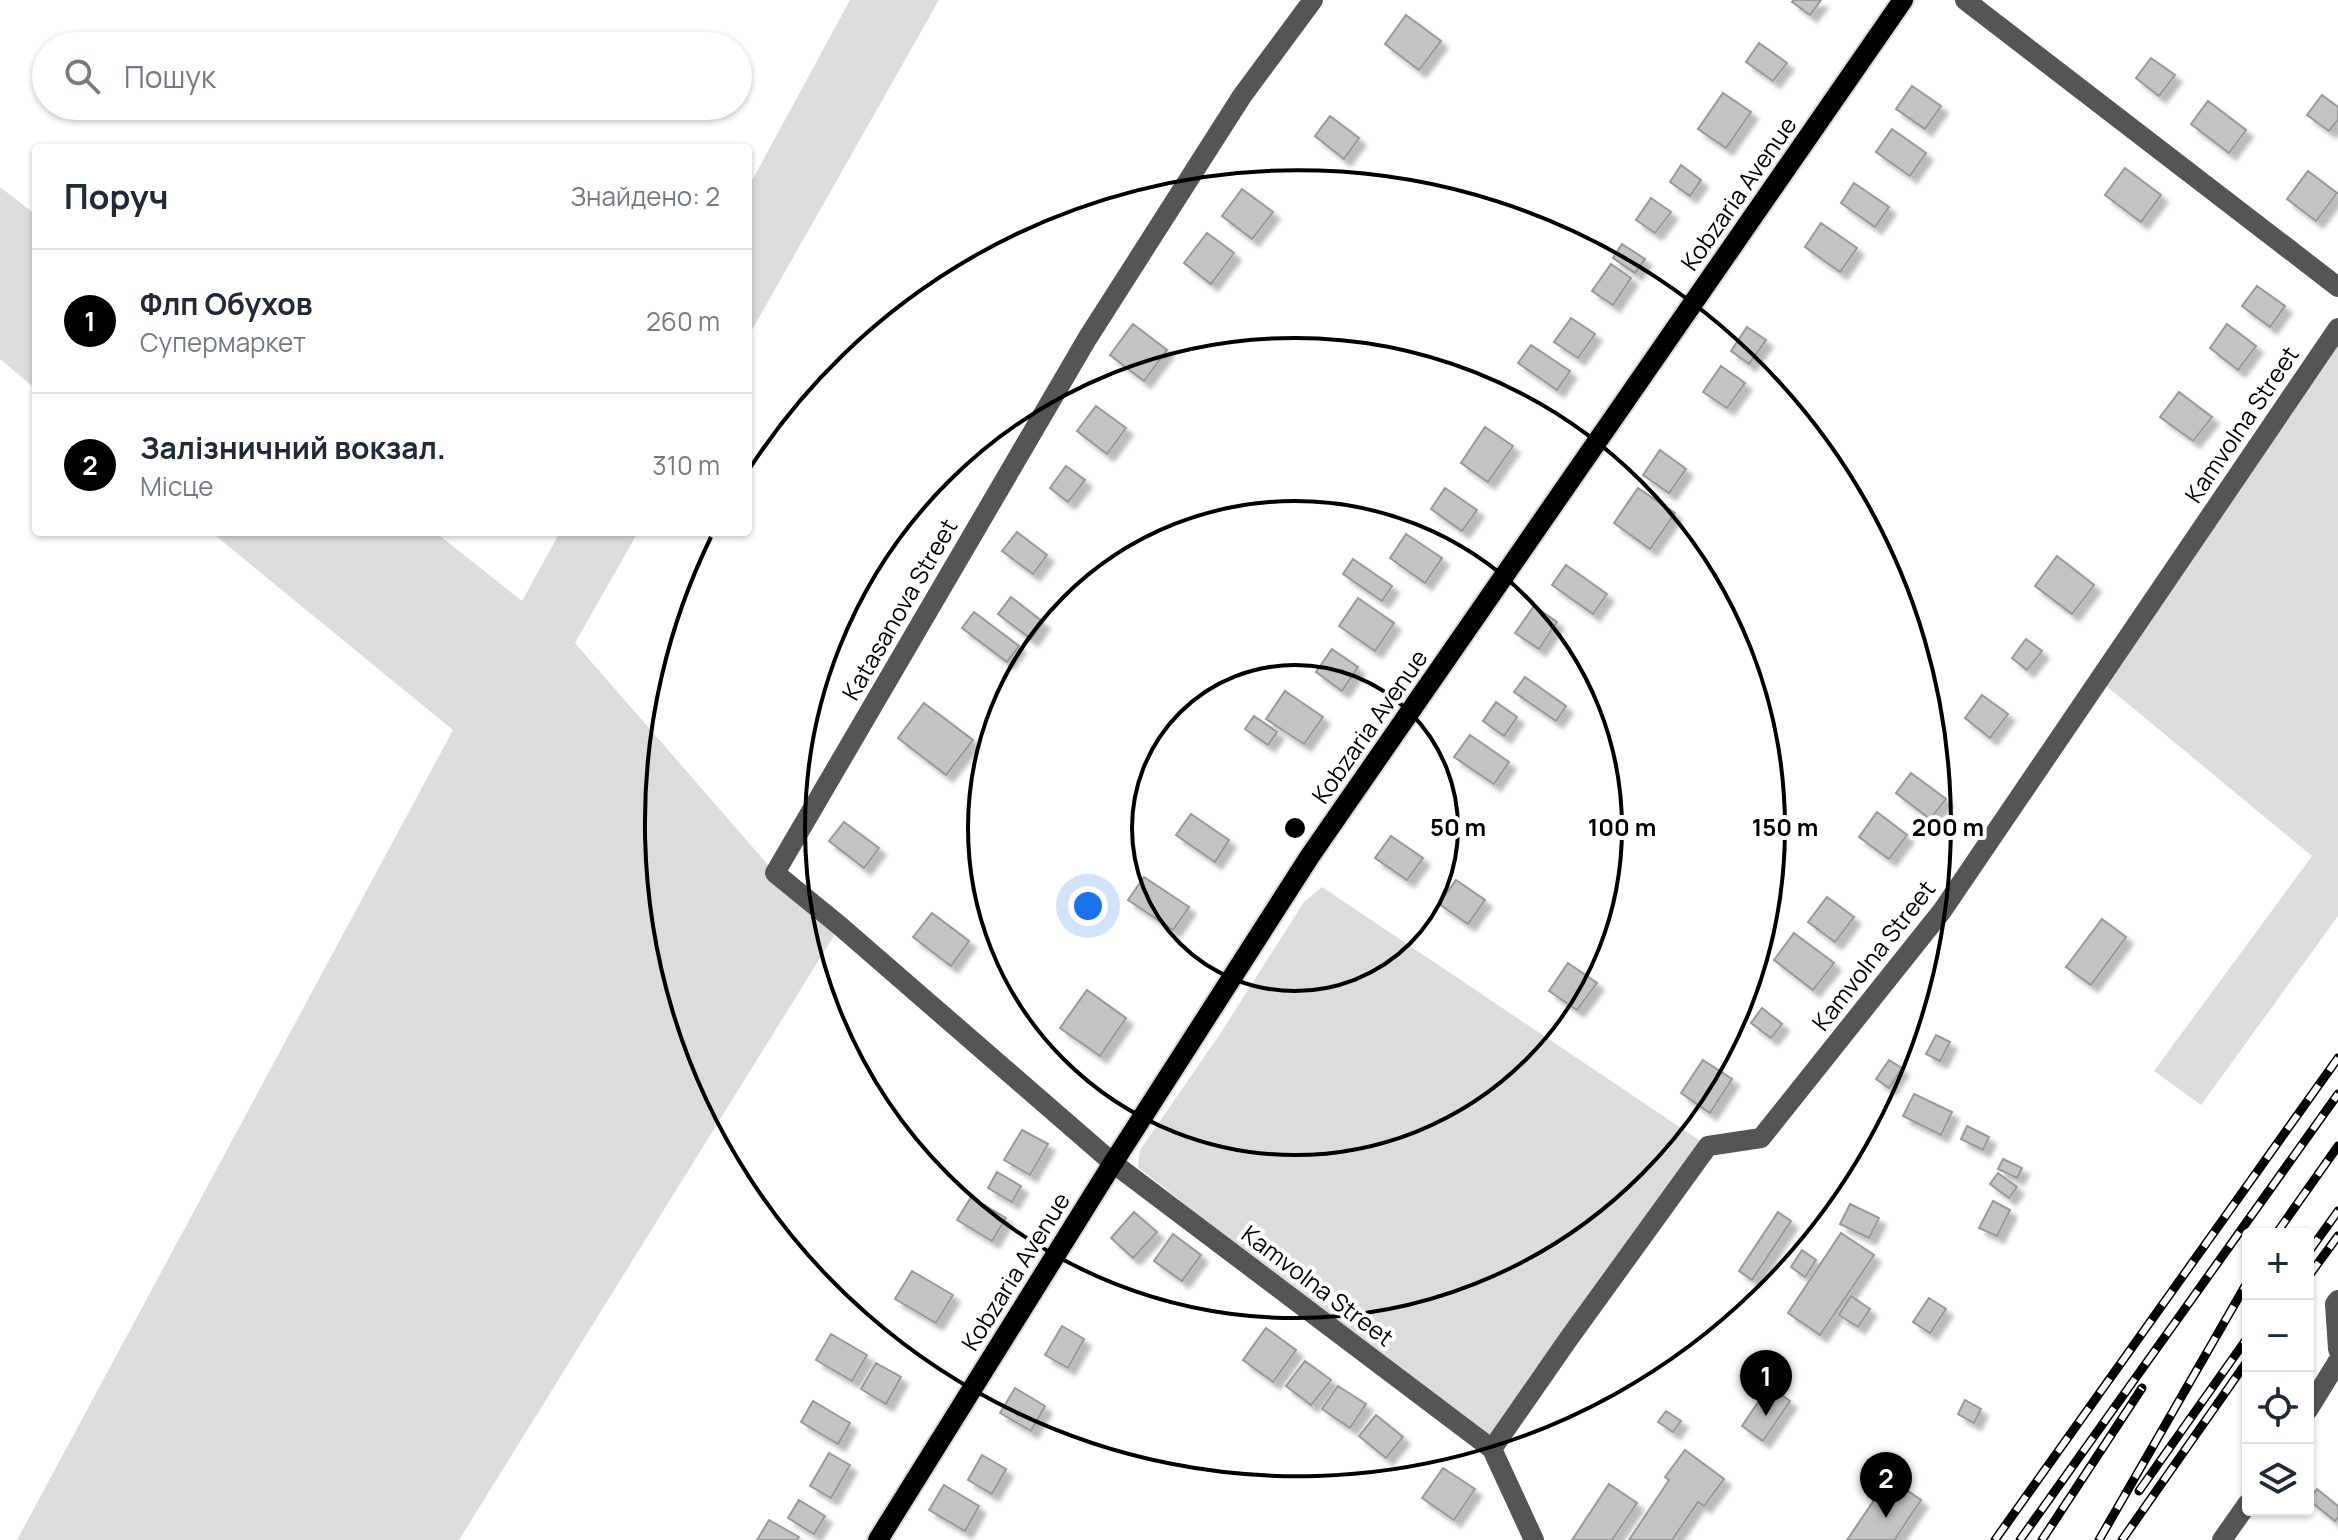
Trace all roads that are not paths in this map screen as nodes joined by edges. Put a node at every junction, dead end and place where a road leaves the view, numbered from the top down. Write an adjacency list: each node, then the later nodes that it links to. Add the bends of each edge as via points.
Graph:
1 (1313, 0): 6 (street, Katasanova Street, via 1242,96 1087,339 775,873)
2 (1903, 0): 6 (main road, Kobzaria Avenue, via 1310,856)
3 (1965, 0): 4 (street)
4 (2338, 287)
5 (2338, 328): 11 (street, Kamvolna Street, via 1942,911 1761,1138 1708,1146)
6 (1113, 1163): 11 (street, Kamvolna Street); 13 (main road, Kobzaria Avenue)
7 (2338, 1300): 8 (street)
8 (2338, 1349)
9 (2338, 1361): 10 (street)
10 (2314, 1400)
11 (1492, 1449): 14 (street, Kamvolna Street)
12 (2242, 1512): 15 (street)
13 (878, 1540)
14 (1534, 1540)
15 (2222, 1540)

